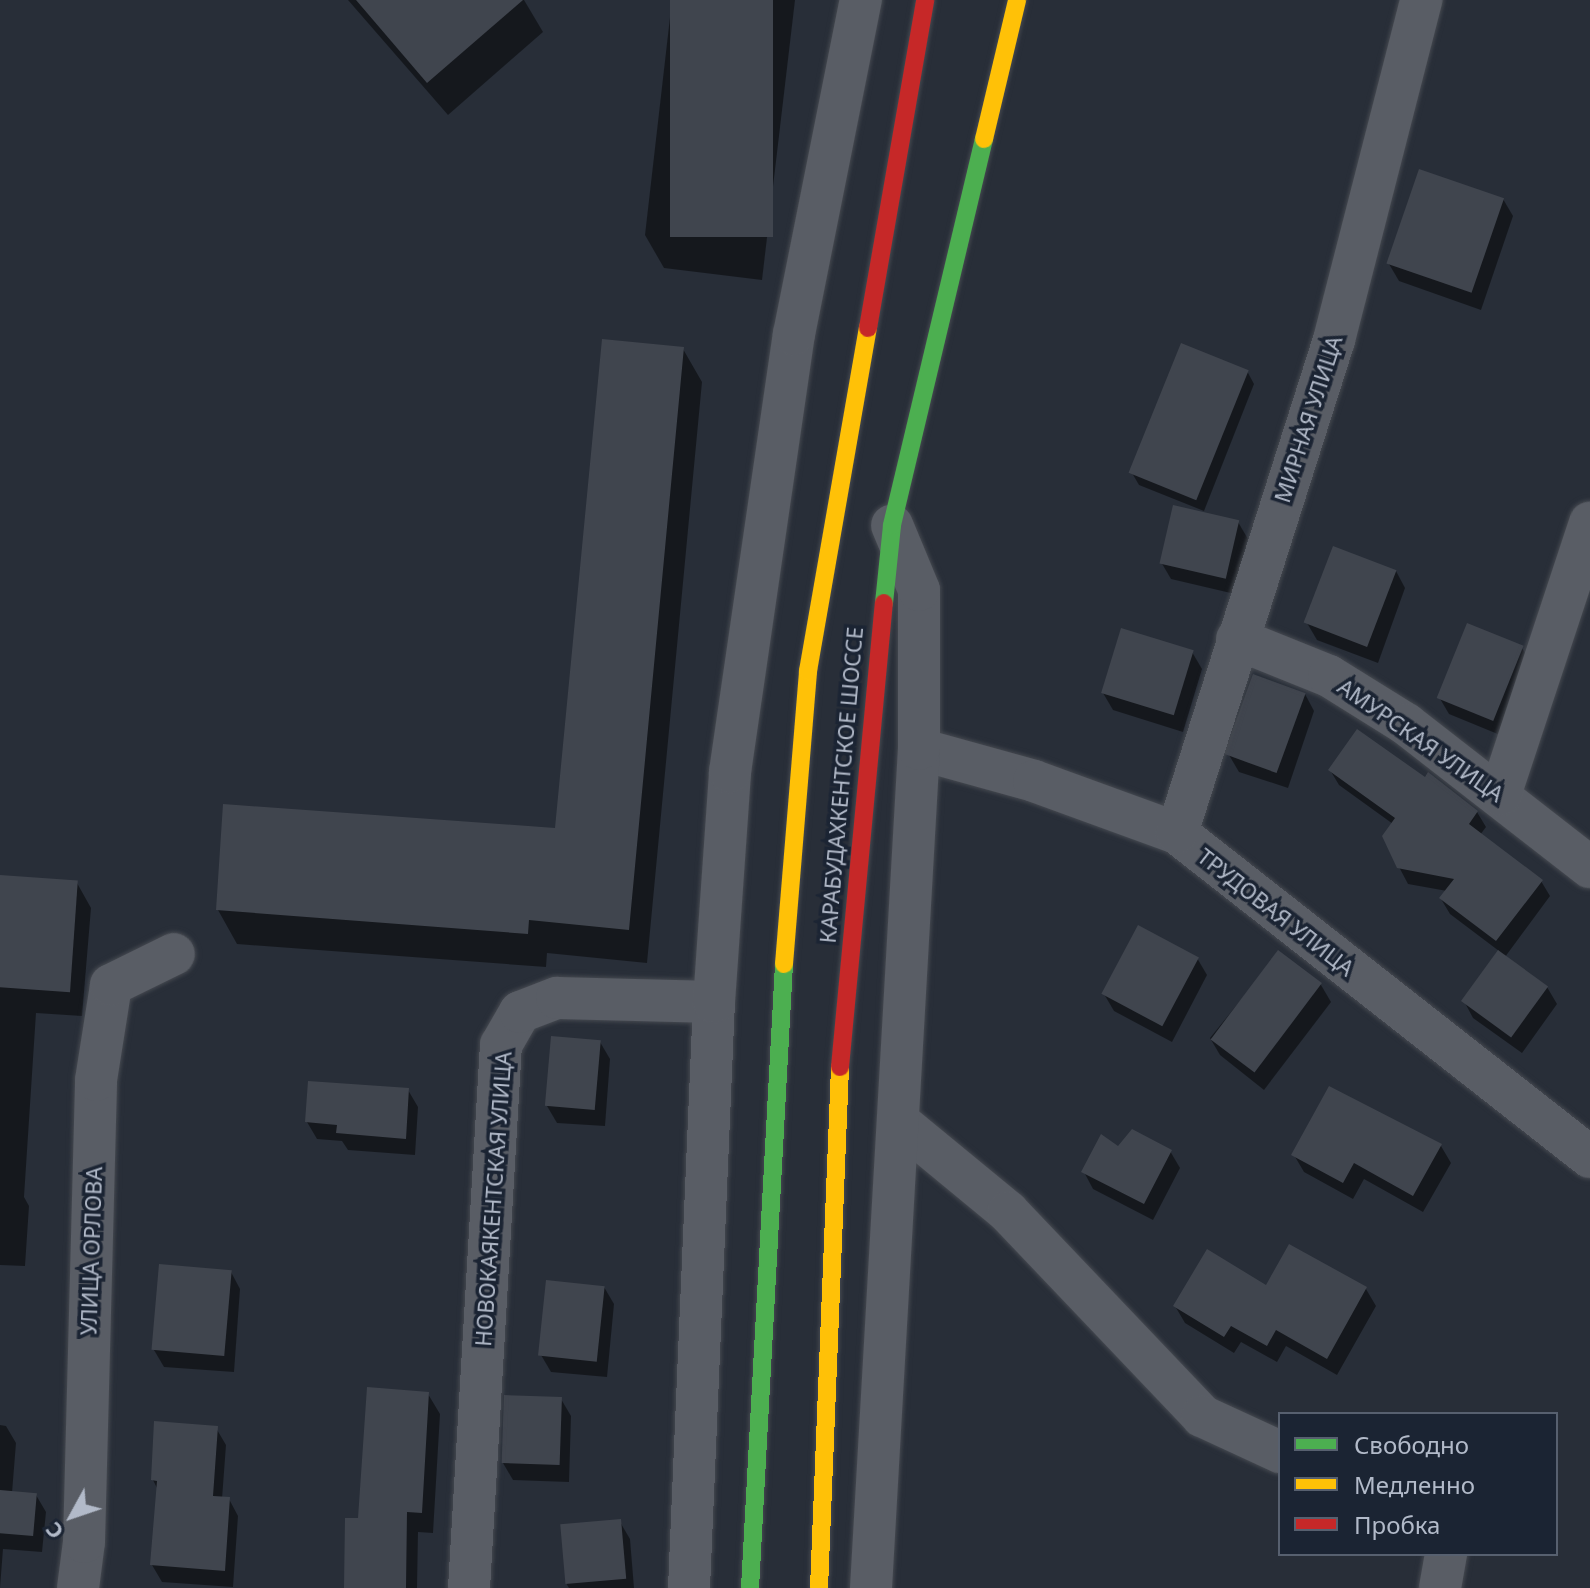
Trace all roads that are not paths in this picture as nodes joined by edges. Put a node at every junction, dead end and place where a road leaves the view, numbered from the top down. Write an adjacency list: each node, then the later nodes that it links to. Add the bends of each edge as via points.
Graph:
1 (861, 0): 13 (street, via 794,334 730,772)
2 (925, 0): 21 (highway, КАРАБУДАХКЕНТСКОЕ ШОССЕ, via 808,671 775,1082)
3 (1017, 0): 6 (highway, КАРАБУДАХКЕНТСКОЕ ШОССЕ)
4 (1421, 0): 7 (street, МИРНАЯ УЛИЦА, via 1334,340)
5 (1590, 523): 9 (street)
6 (892, 525): 8 (street, via 919,590); 22 (highway, КАРАБУДАХКЕНТСКОЕ ШОССЕ, via 838,1087)
7 (1237, 639): 9 (street, АМУРСКАЯ УЛИЦА, via 1329,676); 10 (street, МИРНАЯ УЛИЦА)
8 (919, 749): 10 (street, ТРУДОВАЯ УЛИЦА, via 1034,781); 14 (street)
9 (1500, 795): 11 (street, АМУРСКАЯ УЛИЦА)
10 (1177, 833): 15 (street, ТРУДОВАЯ УЛИЦА)
11 (1590, 867)
12 (174, 954): 18 (street, УЛИЦА ОРЛОВА, via 111,985 96,1080 84,1542)
13 (714, 1002): 19 (street, НОВОКАЯКЕНТСКАЯ УЛИЦА, via 557,998 520,1012 501,1045); 20 (street)
14 (899, 1122): 16 (street, via 1008,1212 1202,1416); 23 (street)
15 (1590, 1157)
16 (1278, 1451)
17 (1446, 1556): 24 (street)
18 (78, 1588)
19 (469, 1588)
20 (689, 1588)
21 (750, 1588)
22 (819, 1588)
23 (871, 1588)
24 (1440, 1588)

